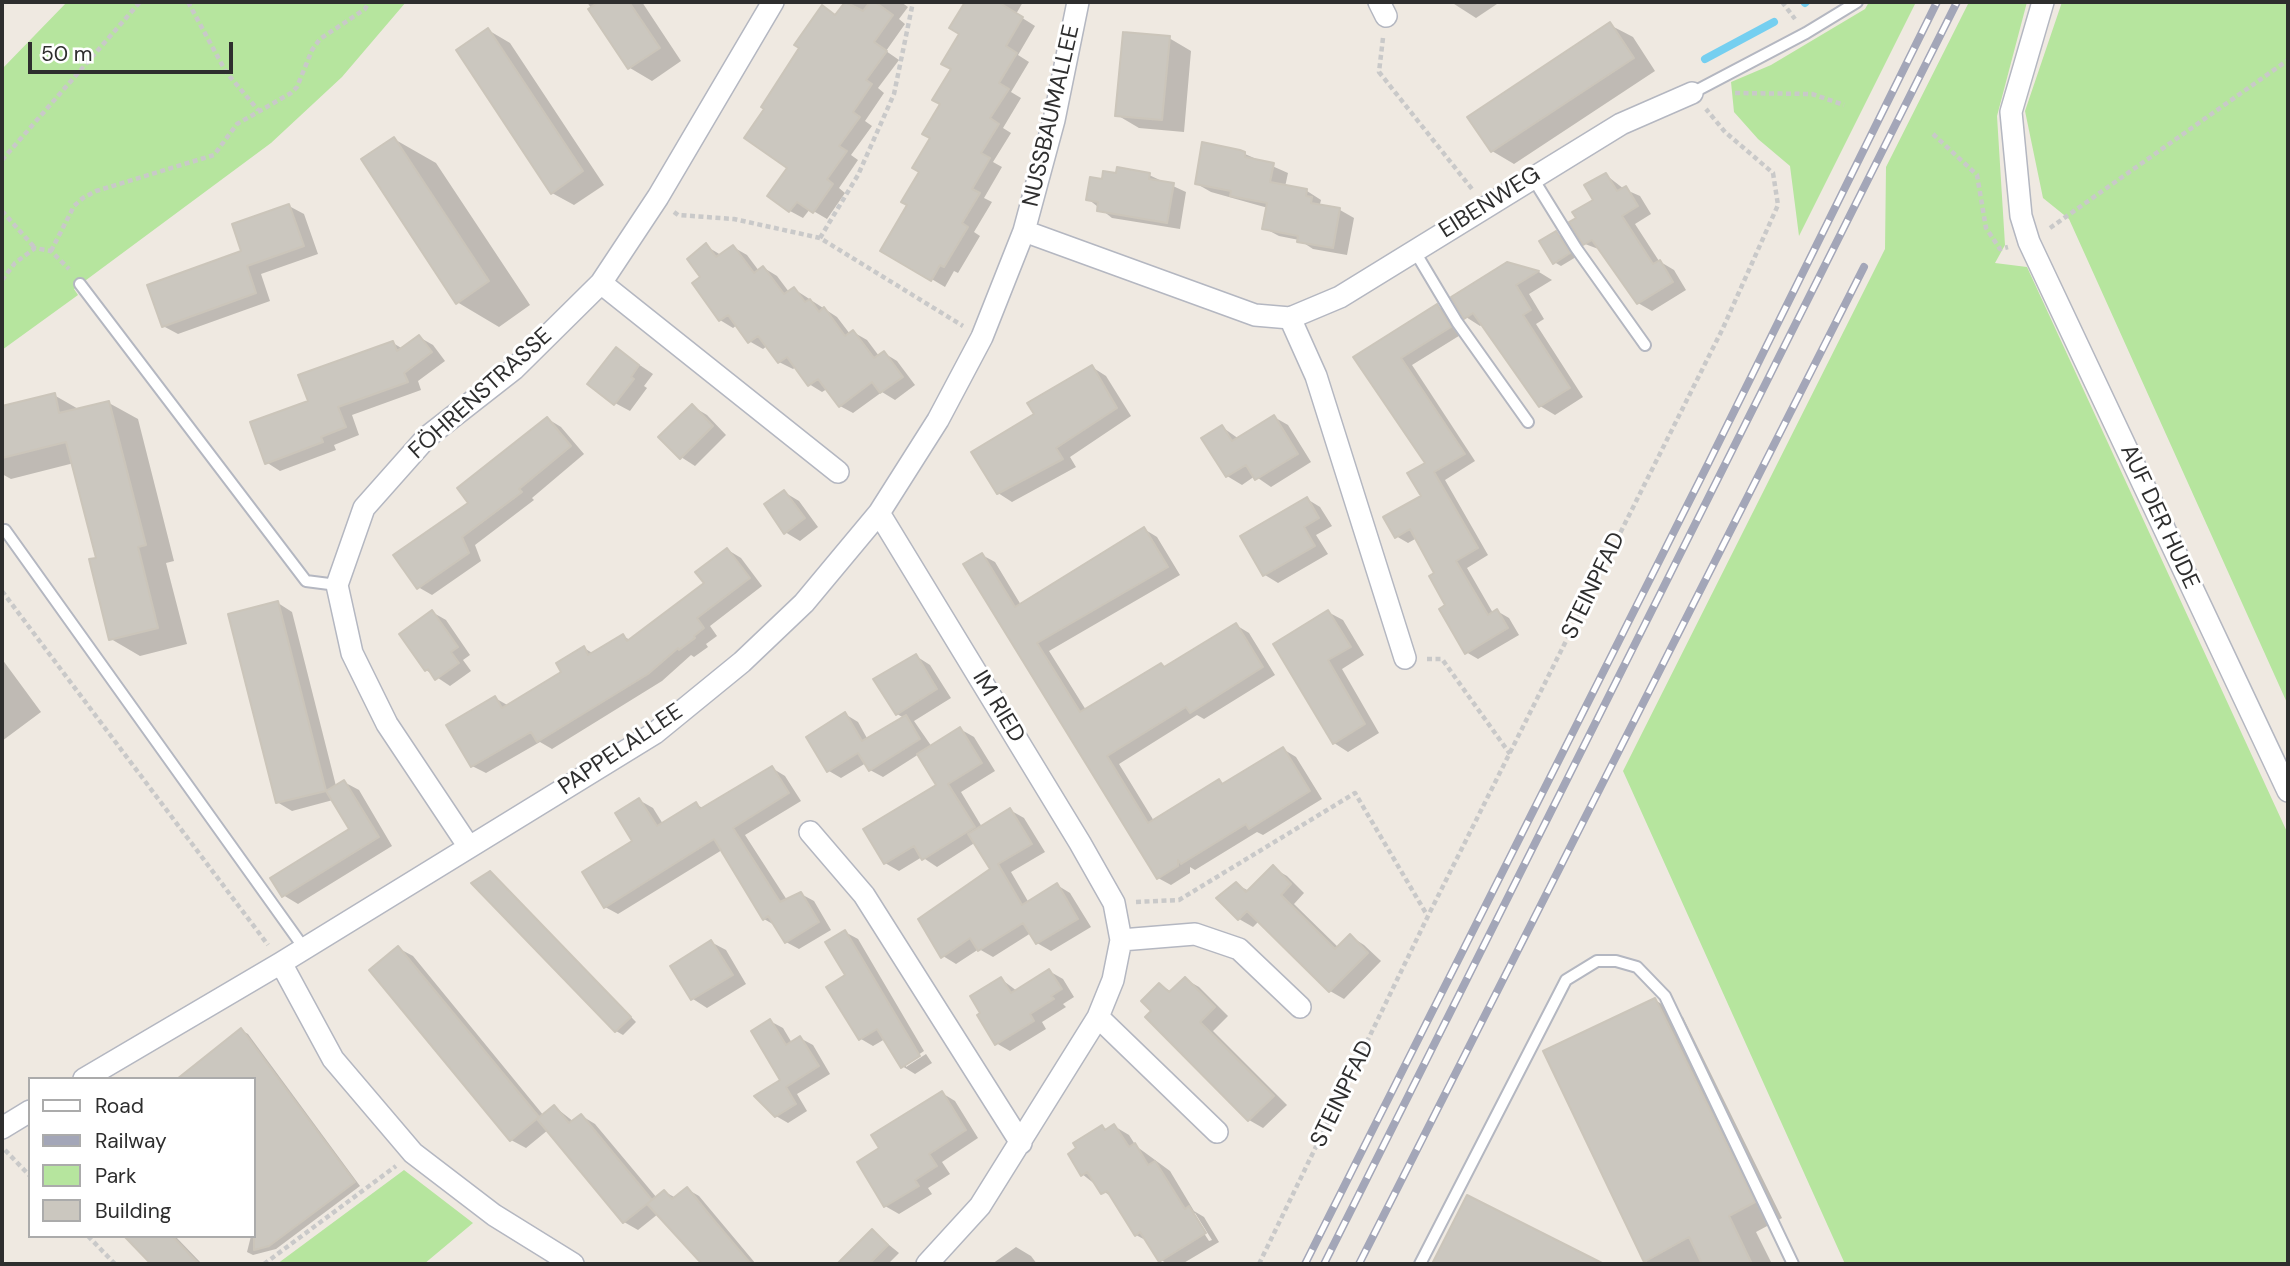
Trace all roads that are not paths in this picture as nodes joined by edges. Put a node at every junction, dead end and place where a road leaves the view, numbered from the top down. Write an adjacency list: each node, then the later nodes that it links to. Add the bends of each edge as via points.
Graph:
1 (773, 2): 9 (street, FÖHRENSTRASSE, via 658,197)
2 (1079, 2): 7 (street, NUSSBAUMALLEE)
3 (1857, 2): 5 (lane)
4 (2043, 2): 19 (street, AUF DER HUDE, via 2011,112 2021,216 2029,242)
5 (1692, 93): 6 (street, EIBENWEG, via 1621,124)
6 (1532, 177): 8 (street, EIBENWEG); 12 (lane)
7 (1024, 231): 11 (street, EIBENWEG, via 1255,315); 15 (street, PAPPELALLEE, via 982,337 938,420)
8 (1414, 250): 11 (street, EIBENWEG, via 1340,297); 13 (lane, via 1457,322)
9 (601, 283): 14 (street); 17 (street, FÖHRENSTRASSE, via 514,369 427,437 364,508)
10 (80, 284): 17 (lane, via 306,581)
11 (1290, 318): 18 (street, via 1316,376)
12 (1645, 345)
13 (1528, 422)
14 (838, 472)
15 (879, 513): 21 (street, PAPPELALLEE, via 804,603 722,678 654,733); 22 (street, IM RIED, via 1114,903)
16 (5, 530): 23 (lane)
17 (337, 585): 21 (street, via 352,653 387,724)
18 (1405, 659)
19 (2288, 791)
20 (810, 832): 31 (street, via 864,895)
21 (469, 847): 23 (street, PAPPELALLEE)
22 (1121, 940): 25 (street, via 1195,934 1239,950); 26 (street, IM RIED, via 1113,980)
23 (304, 948): 24 (street, PAPPELALLEE)
24 (281, 963): 27 (street, PAPPELALLEE); 32 (street, via 333,1059 413,1153 494,1215)
25 (1300, 1007)
26 (1098, 1017): 30 (street); 31 (street, IM RIED)
27 (87, 1077)
28 (28, 1112): 29 (street)
29 (2, 1128)
30 (1217, 1132)
31 (1021, 1143): 33 (street, IM RIED, via 980,1206)
32 (573, 1264)
33 (927, 1264)
34 (1420, 1264): 35 (lane, via 1566,980 1597,961 1616,961 1637,967 1665,996)
35 (1793, 1264)

